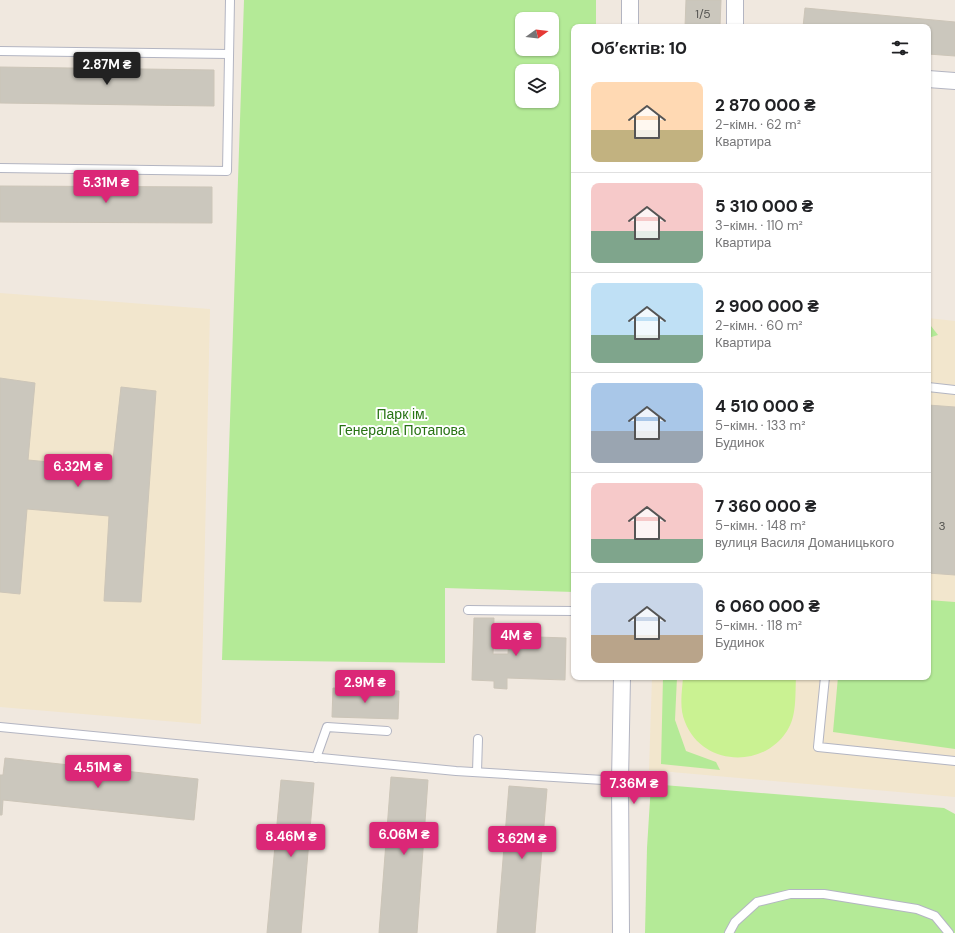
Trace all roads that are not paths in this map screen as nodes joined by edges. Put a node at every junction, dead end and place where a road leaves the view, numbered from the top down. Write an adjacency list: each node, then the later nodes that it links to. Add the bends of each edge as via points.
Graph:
1 (230, 0): 7 (lane)
2 (630, 0): 4 (street)
3 (735, 0): 5 (street)
4 (630, 24)
5 (735, 24)
6 (0, 51): 7 (lane)
7 (229, 54): 10 (lane, via 227,171)
8 (931, 79): 9 (street)
9 (955, 81)
10 (0, 168)
11 (931, 387): 12 (lane)
12 (955, 390)
13 (468, 610): 14 (lane)
14 (571, 611)
15 (622, 680): 23 (street)
16 (825, 680): 21 (lane, via 818,747)
17 (0, 727): 20 (lane)
18 (387, 730): 20 (lane, via 327,727)
19 (478, 739): 22 (lane)
20 (316, 758): 22 (lane)
21 (955, 761)
22 (477, 772): 23 (lane)
23 (620, 781): 24 (street)
24 (621, 933)
25 (729, 933): 26 (lane, via 736,922 757,902 790,894 824,894 917,909 935,916)
26 (949, 933)

